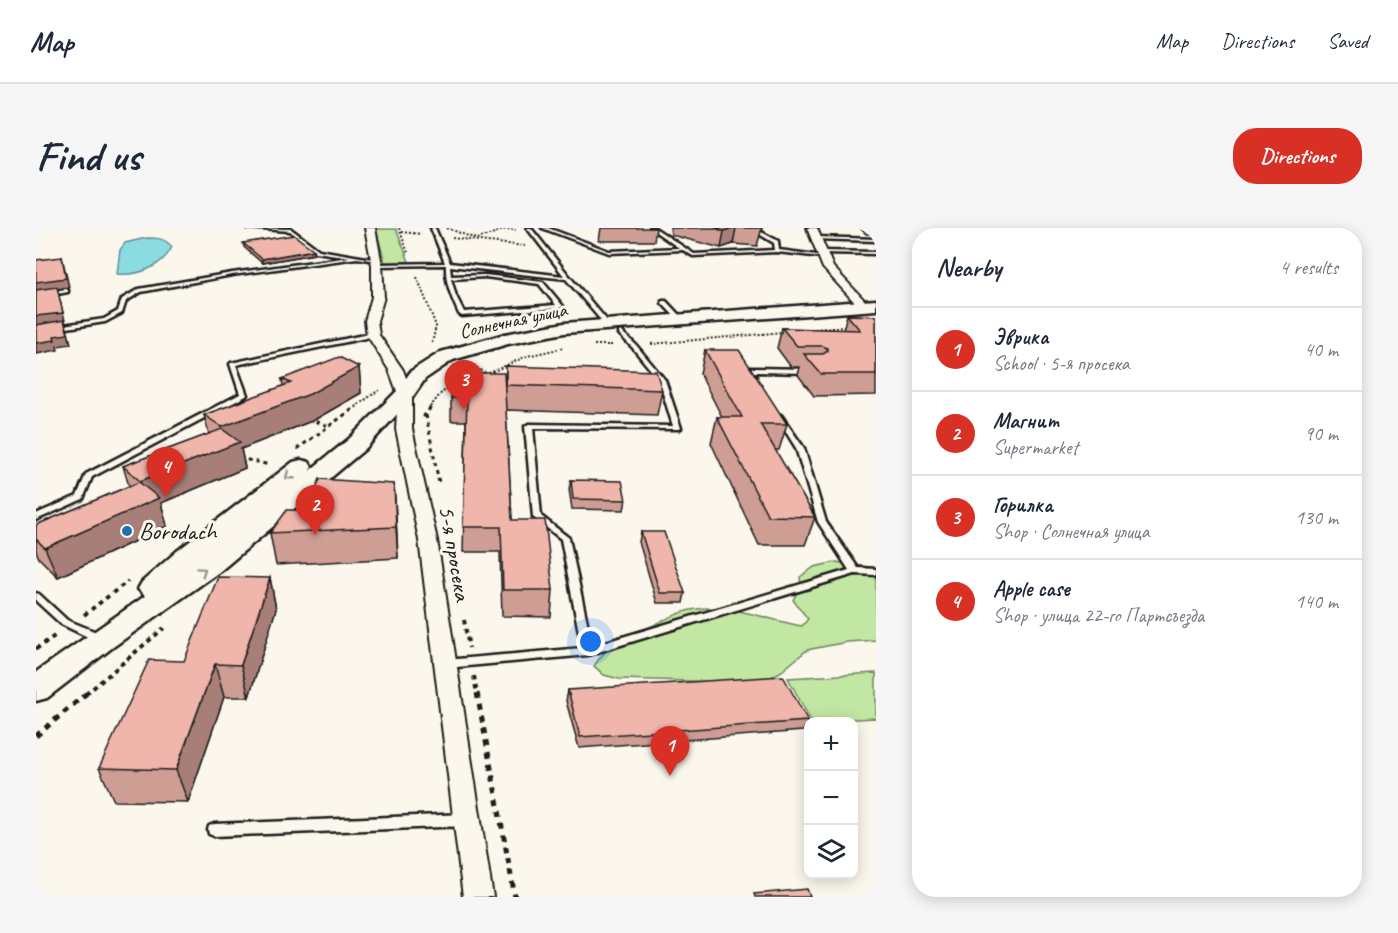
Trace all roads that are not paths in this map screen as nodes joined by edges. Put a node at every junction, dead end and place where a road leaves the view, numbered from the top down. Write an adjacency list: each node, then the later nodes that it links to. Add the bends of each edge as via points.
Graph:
1 (249, 228): 14 (lane, via 291,230 318,252)
2 (369, 228): 15 (street)
3 (433, 228): 16 (lane)
4 (544, 228): 10 (lane, via 609,252)
5 (652, 228): 10 (lane)
6 (751, 228): 11 (lane, via 776,242)
7 (530, 230): 18 (lane)
8 (814, 233): 9 (lane); 13 (street)
9 (876, 240)
10 (683, 249): 11 (lane, via 693,255)
11 (777, 251): 13 (lane)
12 (876, 253): 13 (lane)
13 (822, 254): 22 (street, via 828,268)
14 (355, 258): 15 (lane); 25 (lane, via 139,291 124,300 120,312 105,320)
15 (377, 262): 16 (lane); 26 (street)
16 (448, 264): 17 (lane); 18 (lane)
17 (448, 278): 17 (lane, via 485,276 541,283 560,306 462,314)
18 (568, 278): 24 (lane)
19 (66, 291): 20 (lane)
20 (36, 296)
21 (664, 302): 23 (lane)
22 (872, 309): 23 (main road, Солнечная улица); 24 (main road, Солнечная улица)
23 (679, 318): 24 (main road, Солнечная улица)
24 (614, 329): 29 (main road, Солнечная улица, via 483,355); 36 (lane, via 662,380 677,428 529,426 537,517 565,538)
25 (36, 331)
26 (373, 335): 29 (street, 5-я просека, via 396,370); 31 (lane, via 233,364 244,395 89,476 80,497)
27 (816, 371): 28 (lane, via 748,370)
28 (761, 389)
29 (405, 394): 35 (main road, Солнечная улица, via 357,444 209,566); 37 (street, 5-я просека, via 404,429 428,540)
30 (774, 409): 32 (lane, via 800,448 822,522)
31 (36, 517)
32 (855, 571): 33 (lane); 36 (lane)
33 (876, 572)
34 (36, 596): 35 (lane, via 64,621)
35 (102, 639): 38 (main road, Солнечная улица)
36 (588, 651): 37 (lane)
37 (446, 664): 39 (street, 5-я просека)
38 (36, 689)
39 (468, 820): 40 (lane); 41 (street, 5-я просека)
40 (214, 830)
41 (478, 897)

